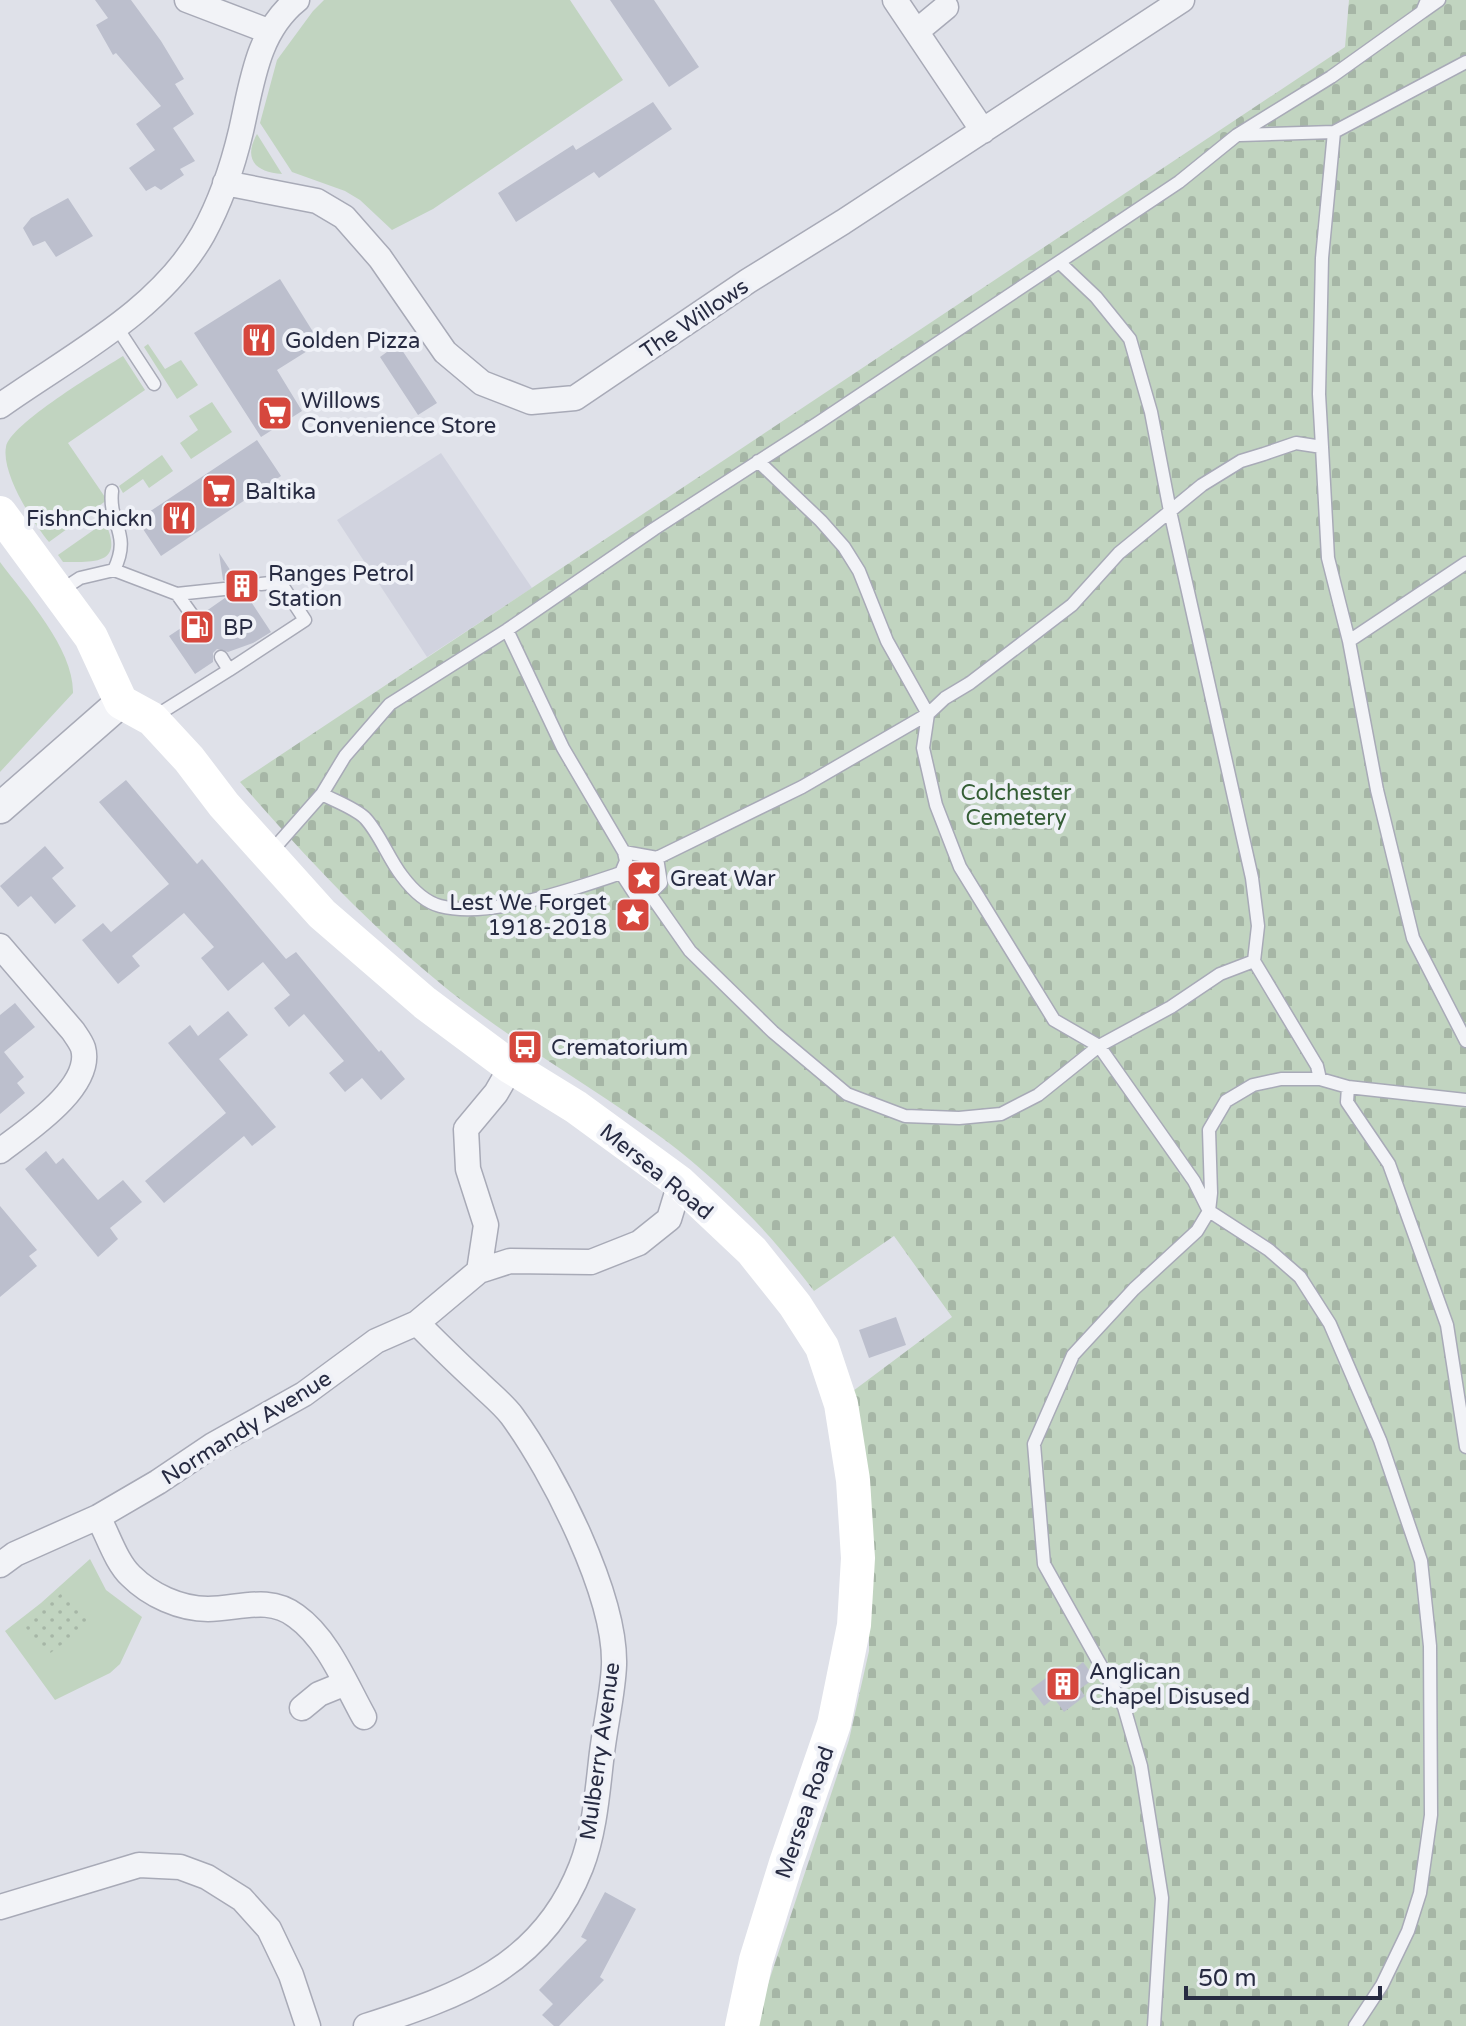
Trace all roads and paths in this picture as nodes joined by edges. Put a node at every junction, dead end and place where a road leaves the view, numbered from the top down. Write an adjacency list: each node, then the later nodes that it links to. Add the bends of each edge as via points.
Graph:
1 (187, 0): 8 (street)
2 (297, 0): 8 (street)
3 (895, 0): 9 (street)
4 (1182, 0): 11 (street, The Willows)
5 (1439, 0): 6 (lane)
6 (1425, 6): 13 (lane, via 1331,77)
7 (946, 7): 9 (street)
8 (268, 31): 14 (street)
9 (917, 31): 11 (street)
10 (1466, 62): 12 (lane)
11 (983, 131): 14 (street, The Willows, via 575,398 531,402 482,383 445,352 380,258 344,217 317,201)
12 (1334, 132): 13 (lane); 19 (lane, via 1322,258)
13 (1237, 135): 15 (lane, via 1179,182)
14 (225, 183): 16 (street, via 202,235 165,285)
15 (1059, 262): 20 (lane); 22 (lane, via 1130,339)
16 (116, 326): 17 (lane); 18 (street)
17 (154, 384)
18 (0, 406)
19 (1322, 447): 22 (lane, via 1296,443 1241,461); 32 (lane, via 1328,558)
20 (758, 461): 31 (lane); 36 (lane, via 844,547)
21 (112, 491): 25 (lane, via 110,505 121,532 122,554)
22 (1170, 511): 36 (lane, via 1119,553 1072,605); 46 (lane, via 1252,878 1258,926)
23 (0, 513): 28 (main road)
24 (1466, 563): 32 (lane)
25 (114, 570): 28 (lane, via 80,578); 29 (lane)
26 (261, 584): 34 (lane, via 280,582 305,620)
27 (224, 589): 29 (lane)
28 (58, 593): 35 (main road, via 91,637)
29 (177, 594): 30 (lane)
30 (195, 619)
31 (507, 630): 38 (lane, via 390,704 345,756); 40 (lane, via 563,748)
32 (1349, 641): 47 (lane, via 1371,765 1413,938)
33 (221, 657): 34 (lane)
34 (229, 670): 37 (lane)
35 (121, 702): 37 (main road, Mersea Road); 39 (street)
36 (928, 714): 42 (lane, via 802,787); 48 (lane, via 923,748 936,805 960,867 1054,1020)
37 (152, 719): 41 (main road, Mersea Road)
38 (322, 794): 41 (lane); 43 (lane, via 365,817 403,877 420,896 438,905 487,908)
39 (0, 808)
40 (624, 852): 42 (lane); 43 (lane)
41 (270, 853): 49 (main road, Mersea Road, via 322,914 395,979)
42 (657, 858): 44 (lane, via 661,883)
43 (621, 873): 44 (lane, via 636,896)
44 (650, 894): 48 (lane, via 690,951 773,1032 847,1094 905,1116 1001,1114 1038,1095)
45 (0, 946): 53 (street, via 73,1031 84,1057 60,1102)
46 (1254, 961): 48 (lane, via 1220,974); 50 (lane)
47 (1466, 1041)
48 (1099, 1046): 55 (lane, via 1194,1181)
49 (511, 1067): 54 (main road, Mersea Road); 56 (street, via 466,1129 468,1169 486,1225)
50 (1320, 1079): 51 (lane); 55 (lane, via 1253,1085 1226,1101 1209,1130)
51 (1348, 1087): 52 (lane); 58 (lane, via 1347,1102 1389,1164 1447,1325)
52 (1466, 1100)
53 (0, 1151)
54 (680, 1183): 56 (street, Normandy Avenue, via 669,1219 639,1243 591,1262 510,1261); 67 (main road, Mersea Road, via 752,1251 822,1347 841,1404 853,1480 858,1558 854,1625 841,1692 756,1960)
55 (1209, 1211): 68 (lane, via 1197,1231 1073,1355 1034,1444 1044,1564 1124,1707 1141,1766 1162,1898); 69 (lane, via 1300,1277 1330,1324 1380,1440 1421,1561 1430,1646 1431,1815 1420,1893 1382,1985)
56 (479, 1271): 57 (street, Normandy Avenue)
57 (417, 1323): 59 (street, Normandy Avenue, via 376,1341 304,1394); 66 (street, Mulberry Avenue, via 511,1414 547,1471 600,1586 614,1665 592,1825 581,1867 552,1921 519,1956 480,1982)
58 (1466, 1447)
59 (98, 1517): 60 (street, Normandy Avenue); 61 (street, via 129,1574 145,1587 188,1607 262,1603 295,1614 321,1641)
60 (0, 1565)
61 (346, 1683): 62 (street); 63 (street)
62 (302, 1708)
63 (364, 1717)
64 (0, 1907): 65 (street, via 139,1865 180,1867 207,1877 242,1899 269,1929)
65 (308, 2026)
66 (366, 2026)
67 (742, 2026)
68 (1154, 2026)
69 (1355, 2026)

